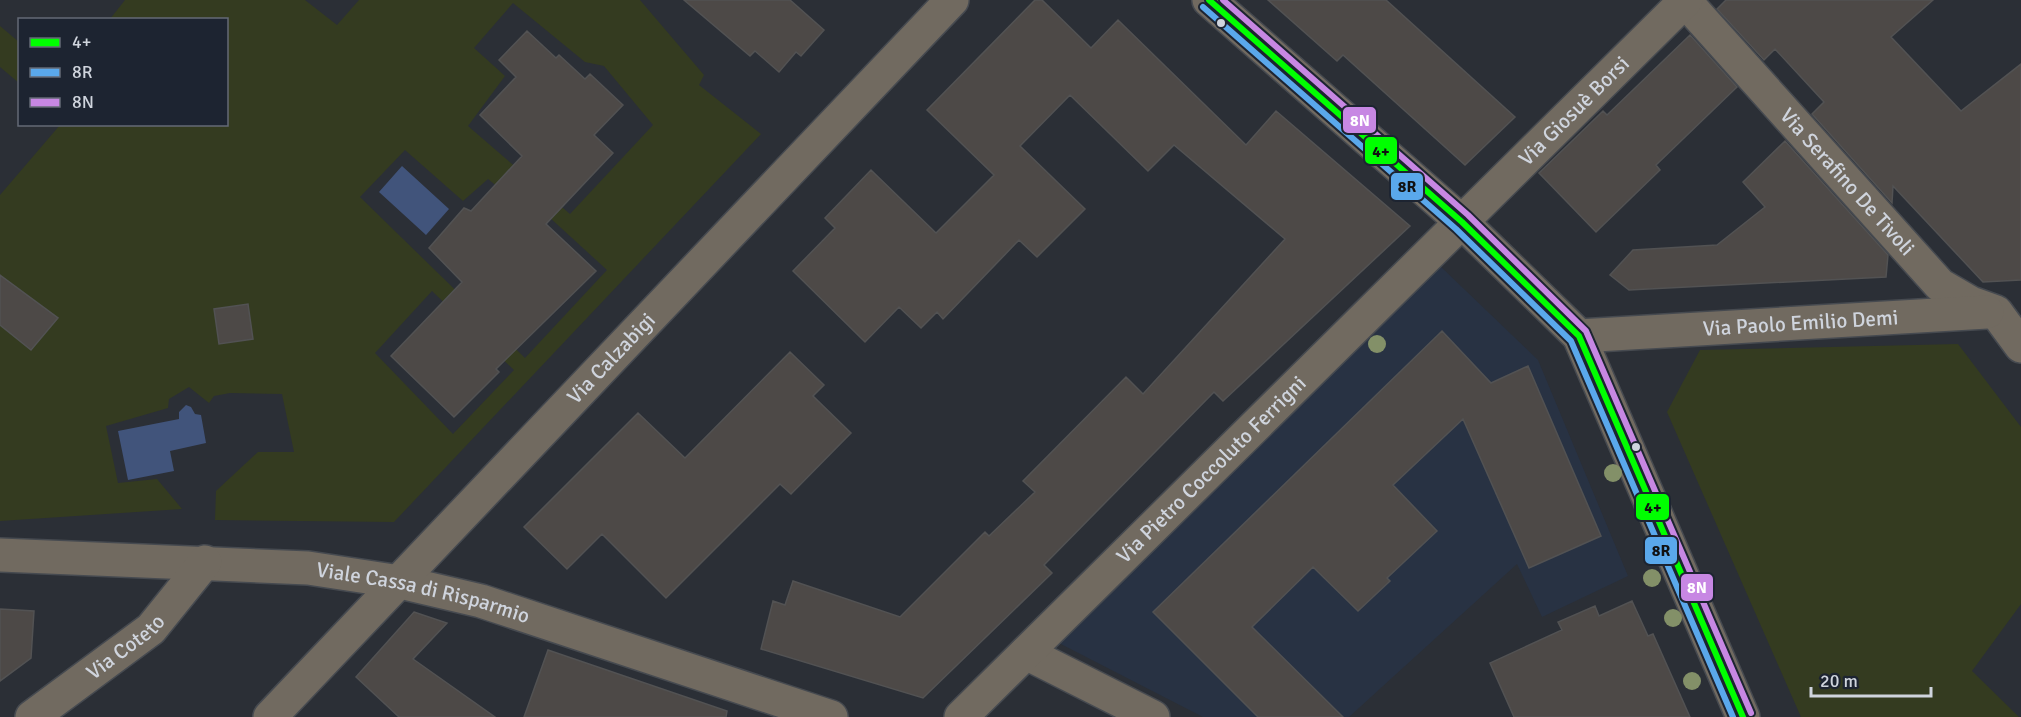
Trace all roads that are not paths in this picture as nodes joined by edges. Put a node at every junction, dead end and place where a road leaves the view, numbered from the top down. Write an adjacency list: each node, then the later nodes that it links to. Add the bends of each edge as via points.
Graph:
1 (952, 0): 10 (street, Via Calzabigi)
2 (1209, 0): 4 (street)
3 (1685, 1): 4 (street, Via Giosuè Borsi); 5 (street, Via Serafino De Tivoli, via 1940,285 1971,303)
4 (1462, 222): 6 (street); 11 (street, Via Pietro Coccoluto Ferrigni)
5 (2012, 308): 6 (street, Via Paolo Emilio Demi); 7 (street)
6 (1579, 336): 17 (street)
7 (2021, 346)
8 (0, 555): 9 (street, Viale Cassa di Risparmio)
9 (205, 562): 10 (street, Viale Cassa di Risparmio, via 308,568); 12 (street, Via Coteto, via 151,629)
10 (400, 582): 13 (street, Via Calzabigi); 14 (street, Viale Cassa di Risparmio, via 481,601)
11 (1026, 653): 15 (street, Via Pietro Coccoluto Ferrigni); 16 (street)
12 (32, 717)
13 (270, 717)
14 (831, 717)
15 (961, 717)
16 (1153, 717)
17 (1743, 717)

